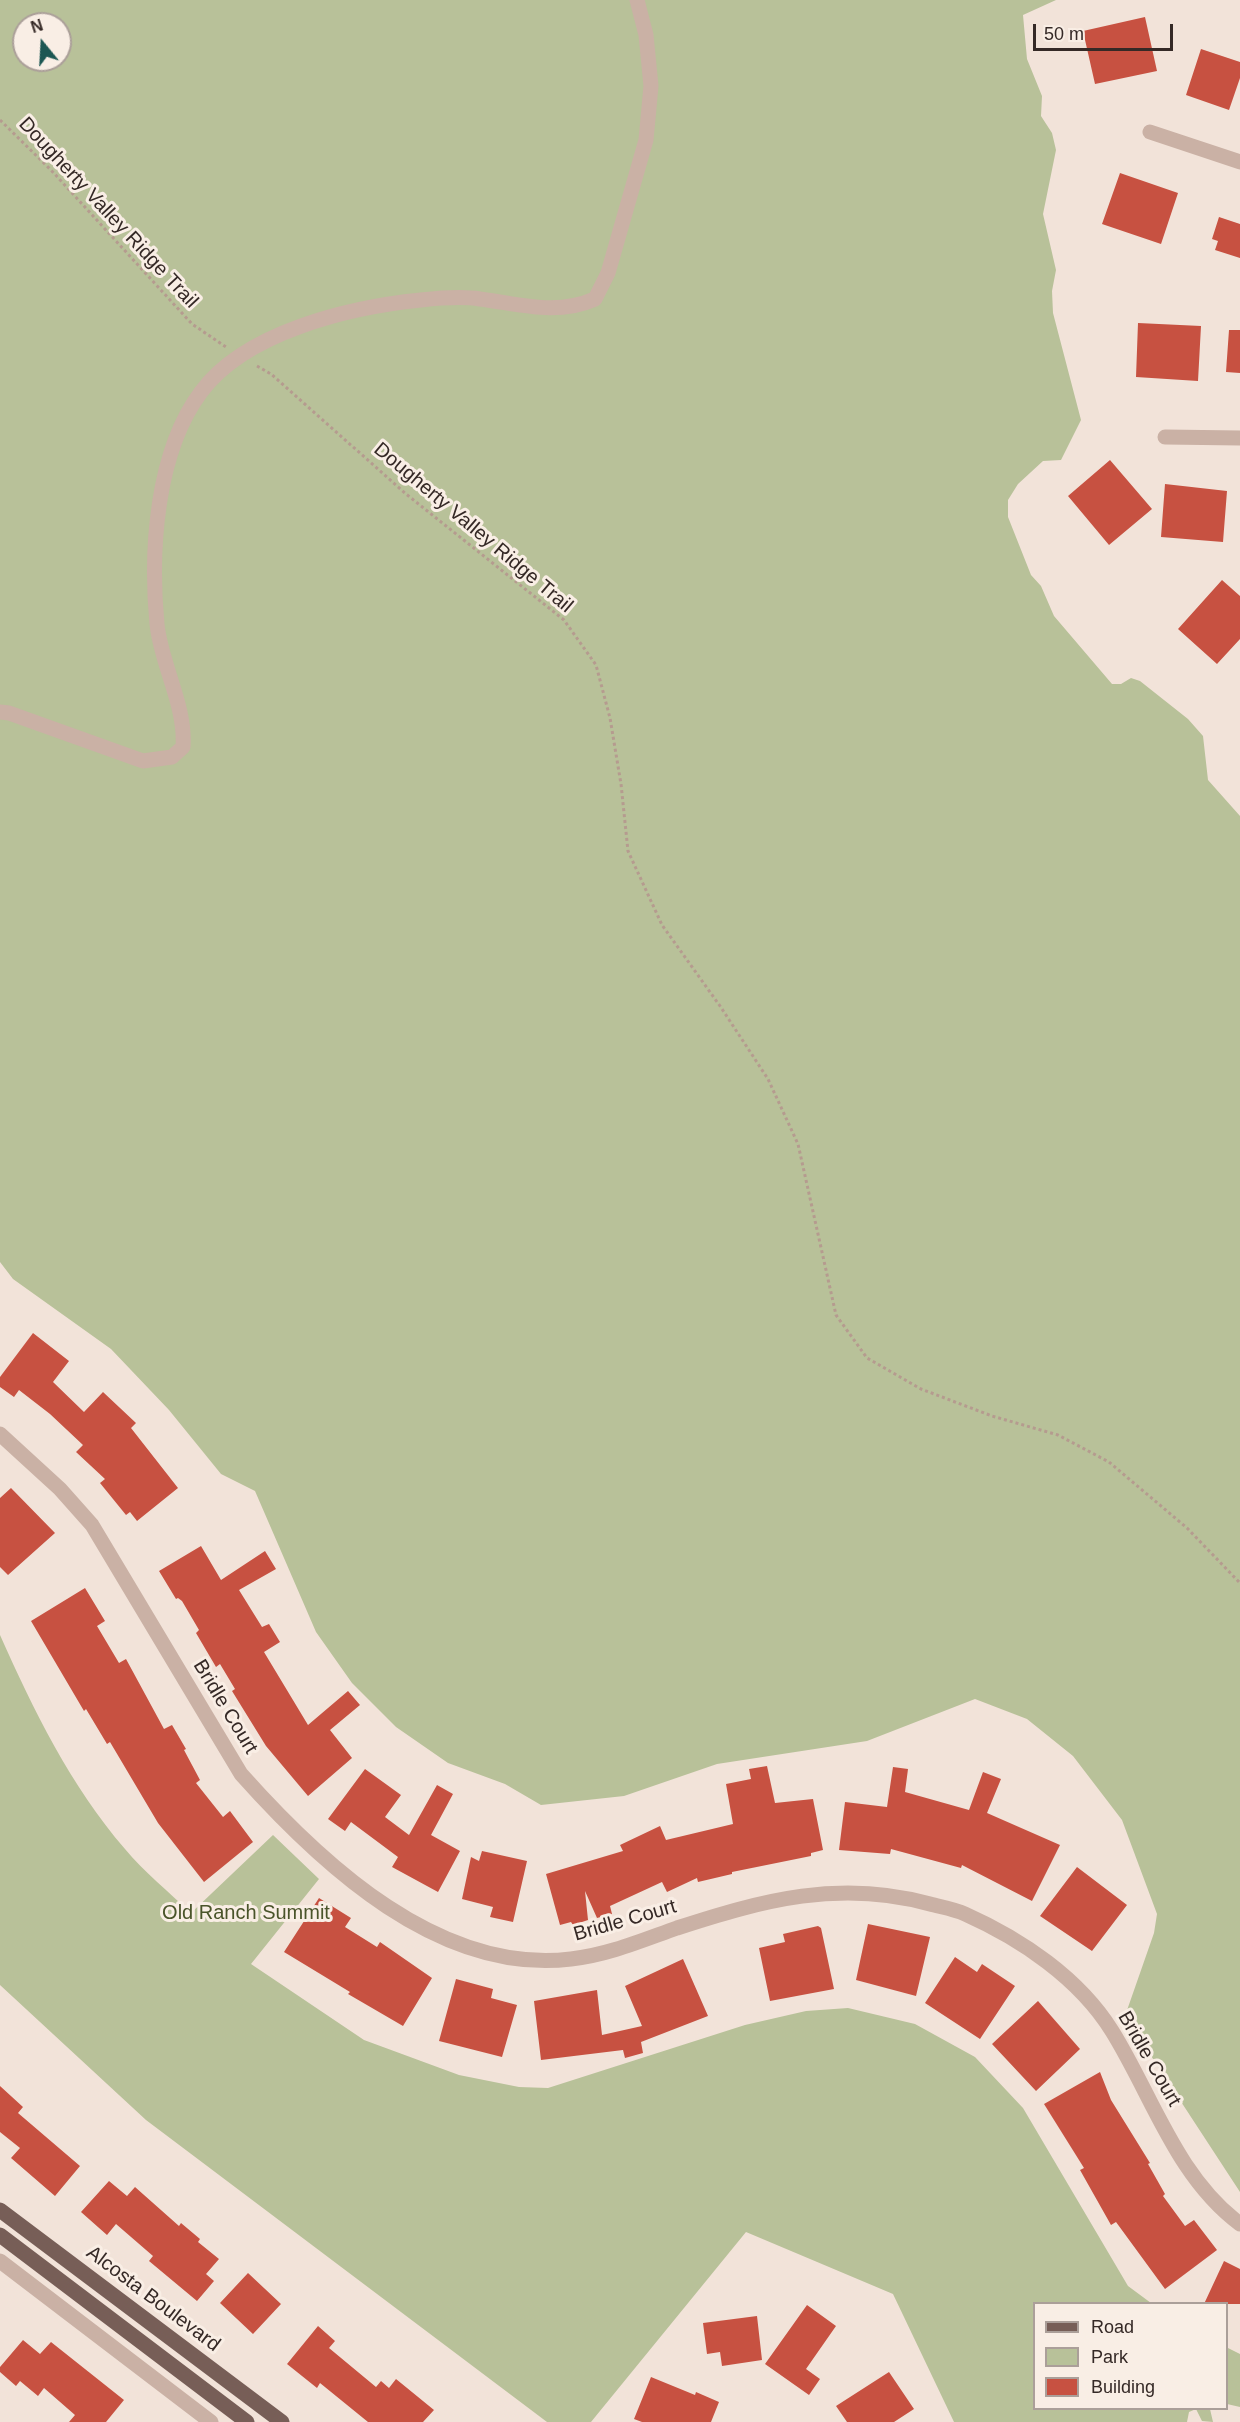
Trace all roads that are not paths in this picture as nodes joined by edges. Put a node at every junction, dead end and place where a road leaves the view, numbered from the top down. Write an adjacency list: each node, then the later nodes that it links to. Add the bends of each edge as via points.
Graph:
1 (637, 0): 6 (street, via 646,35 651,86 646,140 608,273 595,299 564,309 537,309 477,298 422,299 359,309 289,332 238,356 201,392 180,430 162,488 154,570 157,621 183,726 183,747 172,757 143,761)
2 (1150, 132): 3 (street)
3 (1240, 162)
4 (1165, 437): 5 (street)
5 (1240, 438)
6 (0, 712)
7 (0, 1434): 9 (street, Bridle Court, via 60,1489 92,1525 241,1774 318,1852 354,1883 395,1910 429,1931 475,1951 538,1961 604,1953 720,1914 791,1896 870,1892 963,1913 1032,1950 1089,2002 1112,2030 1190,2172 1219,2208)
8 (0, 2210): 14 (main road, Alcosta Boulevard)
9 (1240, 2224)
10 (0, 2235): 13 (main road, Alcosta Boulevard)
11 (0, 2261): 12 (street)
12 (211, 2422)
13 (247, 2422)
14 (282, 2422)

